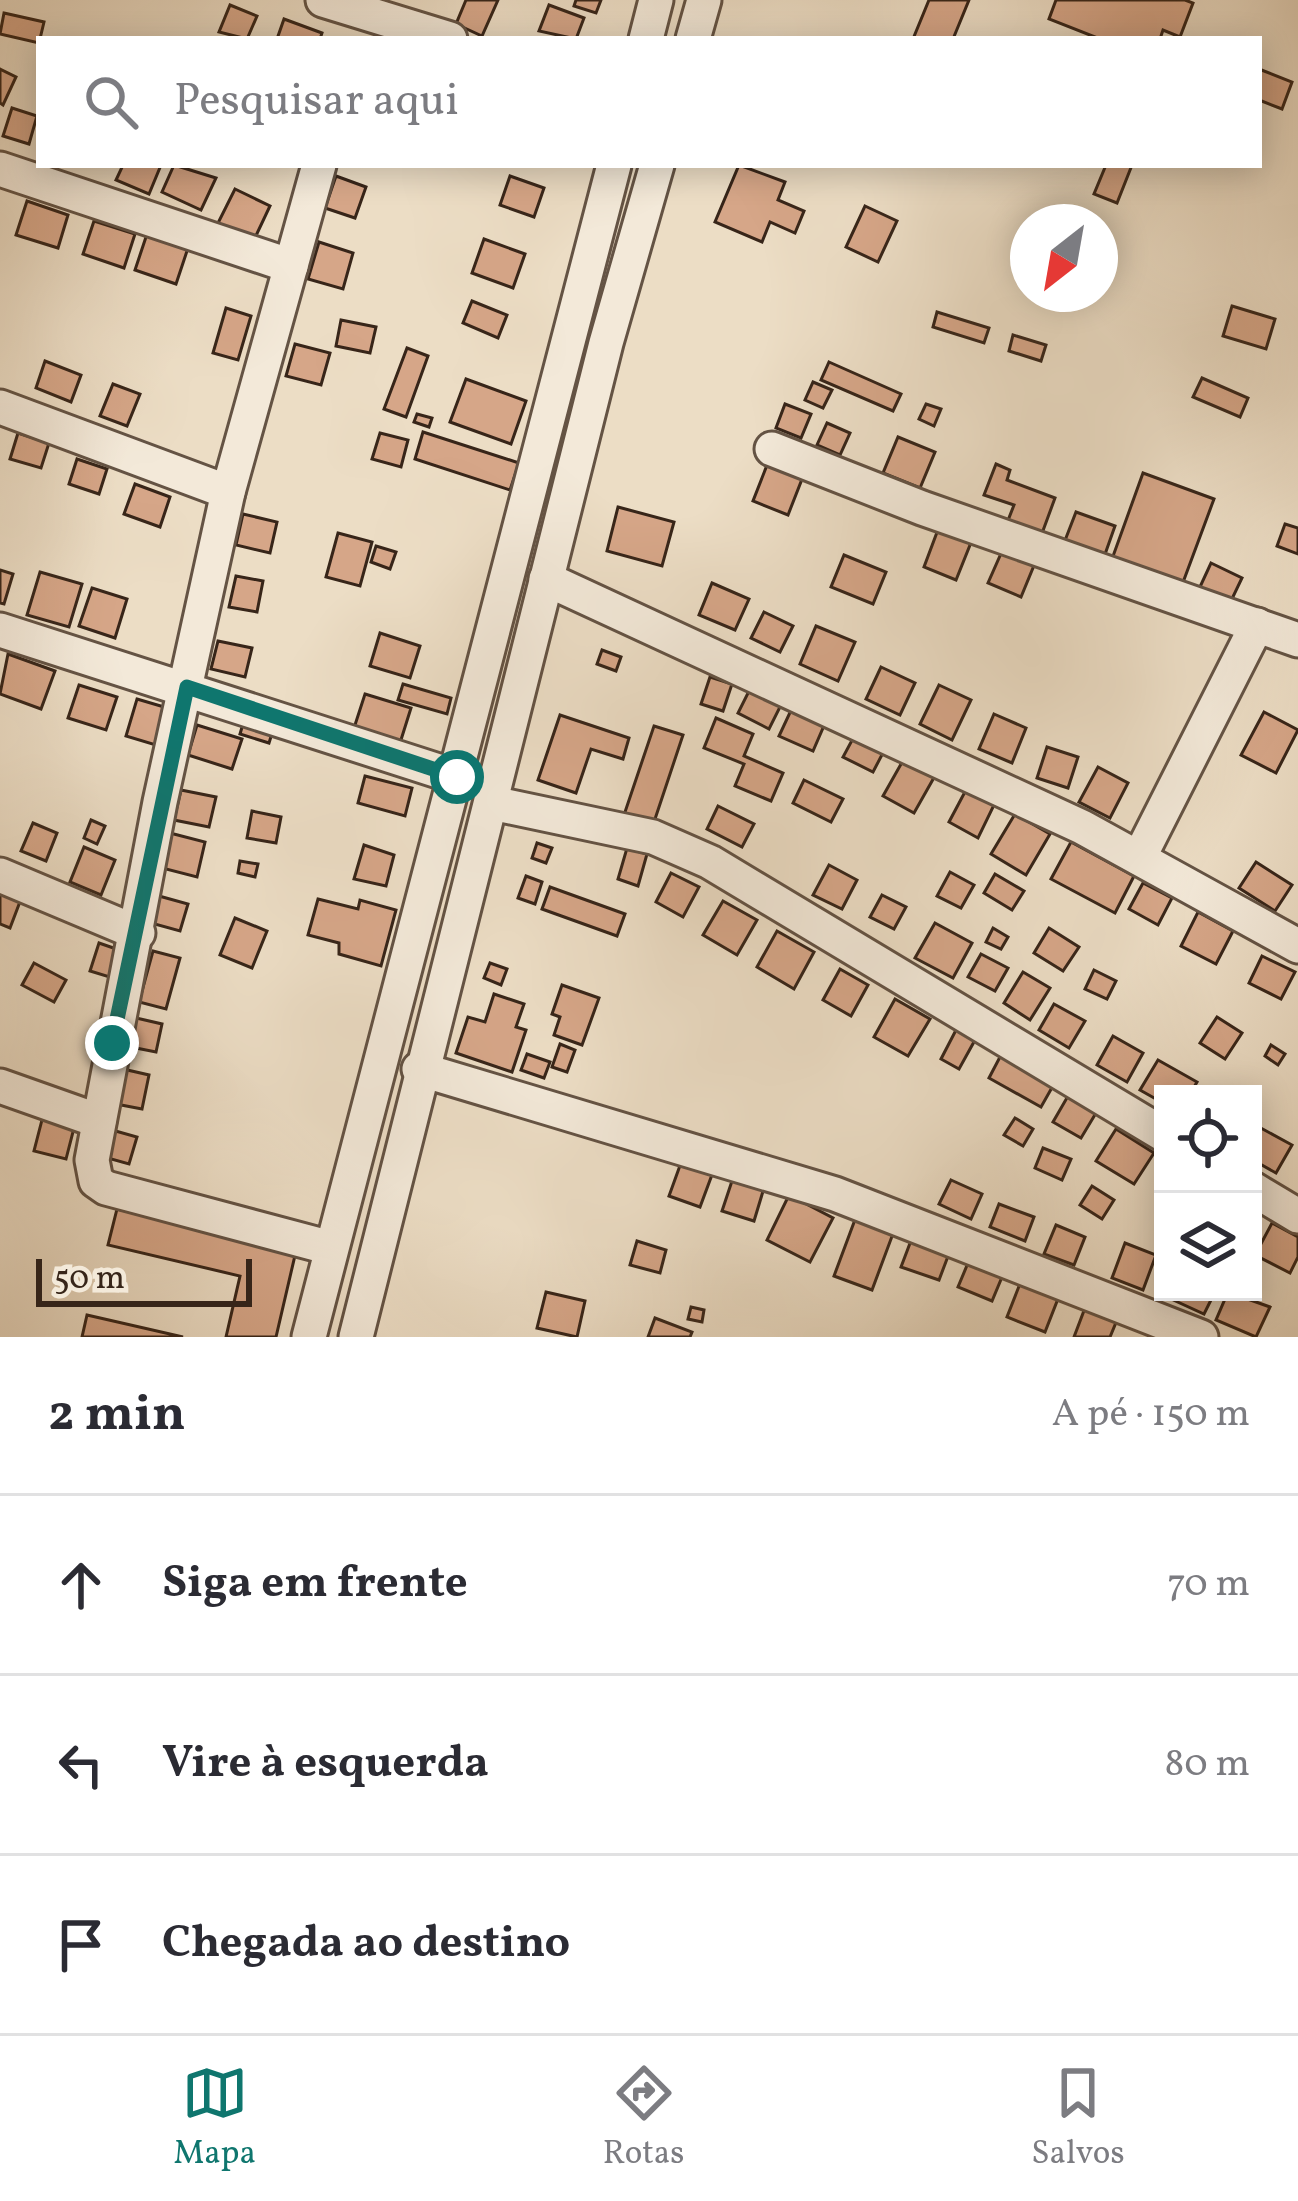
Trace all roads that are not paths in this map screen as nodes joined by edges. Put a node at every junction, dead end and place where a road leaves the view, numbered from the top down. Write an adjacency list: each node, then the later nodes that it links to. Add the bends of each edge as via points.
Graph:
1 (323, 0): 4 (street)
2 (656, 0): 6 (street)
3 (704, 0): 7 (street)
4 (361, 17): 5 (street)
5 (438, 36)
6 (647, 36)
7 (693, 36)
8 (318, 168): 12 (street)
9 (613, 168): 21 (street)
10 (656, 168): 16 (street)
11 (0, 170): 12 (street)
12 (290, 266): 15 (street)
13 (0, 407): 15 (street)
14 (772, 449): 17 (street)
15 (227, 492): 20 (street)
16 (546, 579): 22 (street); 23 (street)
17 (1257, 625): 19 (street); 23 (street)
18 (0, 630): 20 (street)
19 (1298, 640)
20 (187, 687): 21 (street); 25 (street)
21 (457, 777): 33 (street)
22 (492, 803): 27 (street); 30 (street, via 653,837 710,862)
23 (1139, 858): 26 (street)
24 (0, 875): 25 (street)
25 (138, 933): 29 (street)
26 (1298, 946)
27 (419, 1070): 35 (street); 36 (street, via 835,1193)
28 (0, 1086): 29 (street)
29 (99, 1121): 33 (street, via 93,1173 106,1188)
30 (1154, 1129)
31 (1260, 1193): 32 (street)
32 (1298, 1216)
33 (331, 1248): 34 (street)
34 (312, 1328): 35 (street)
35 (367, 1335)
36 (1201, 1337)

